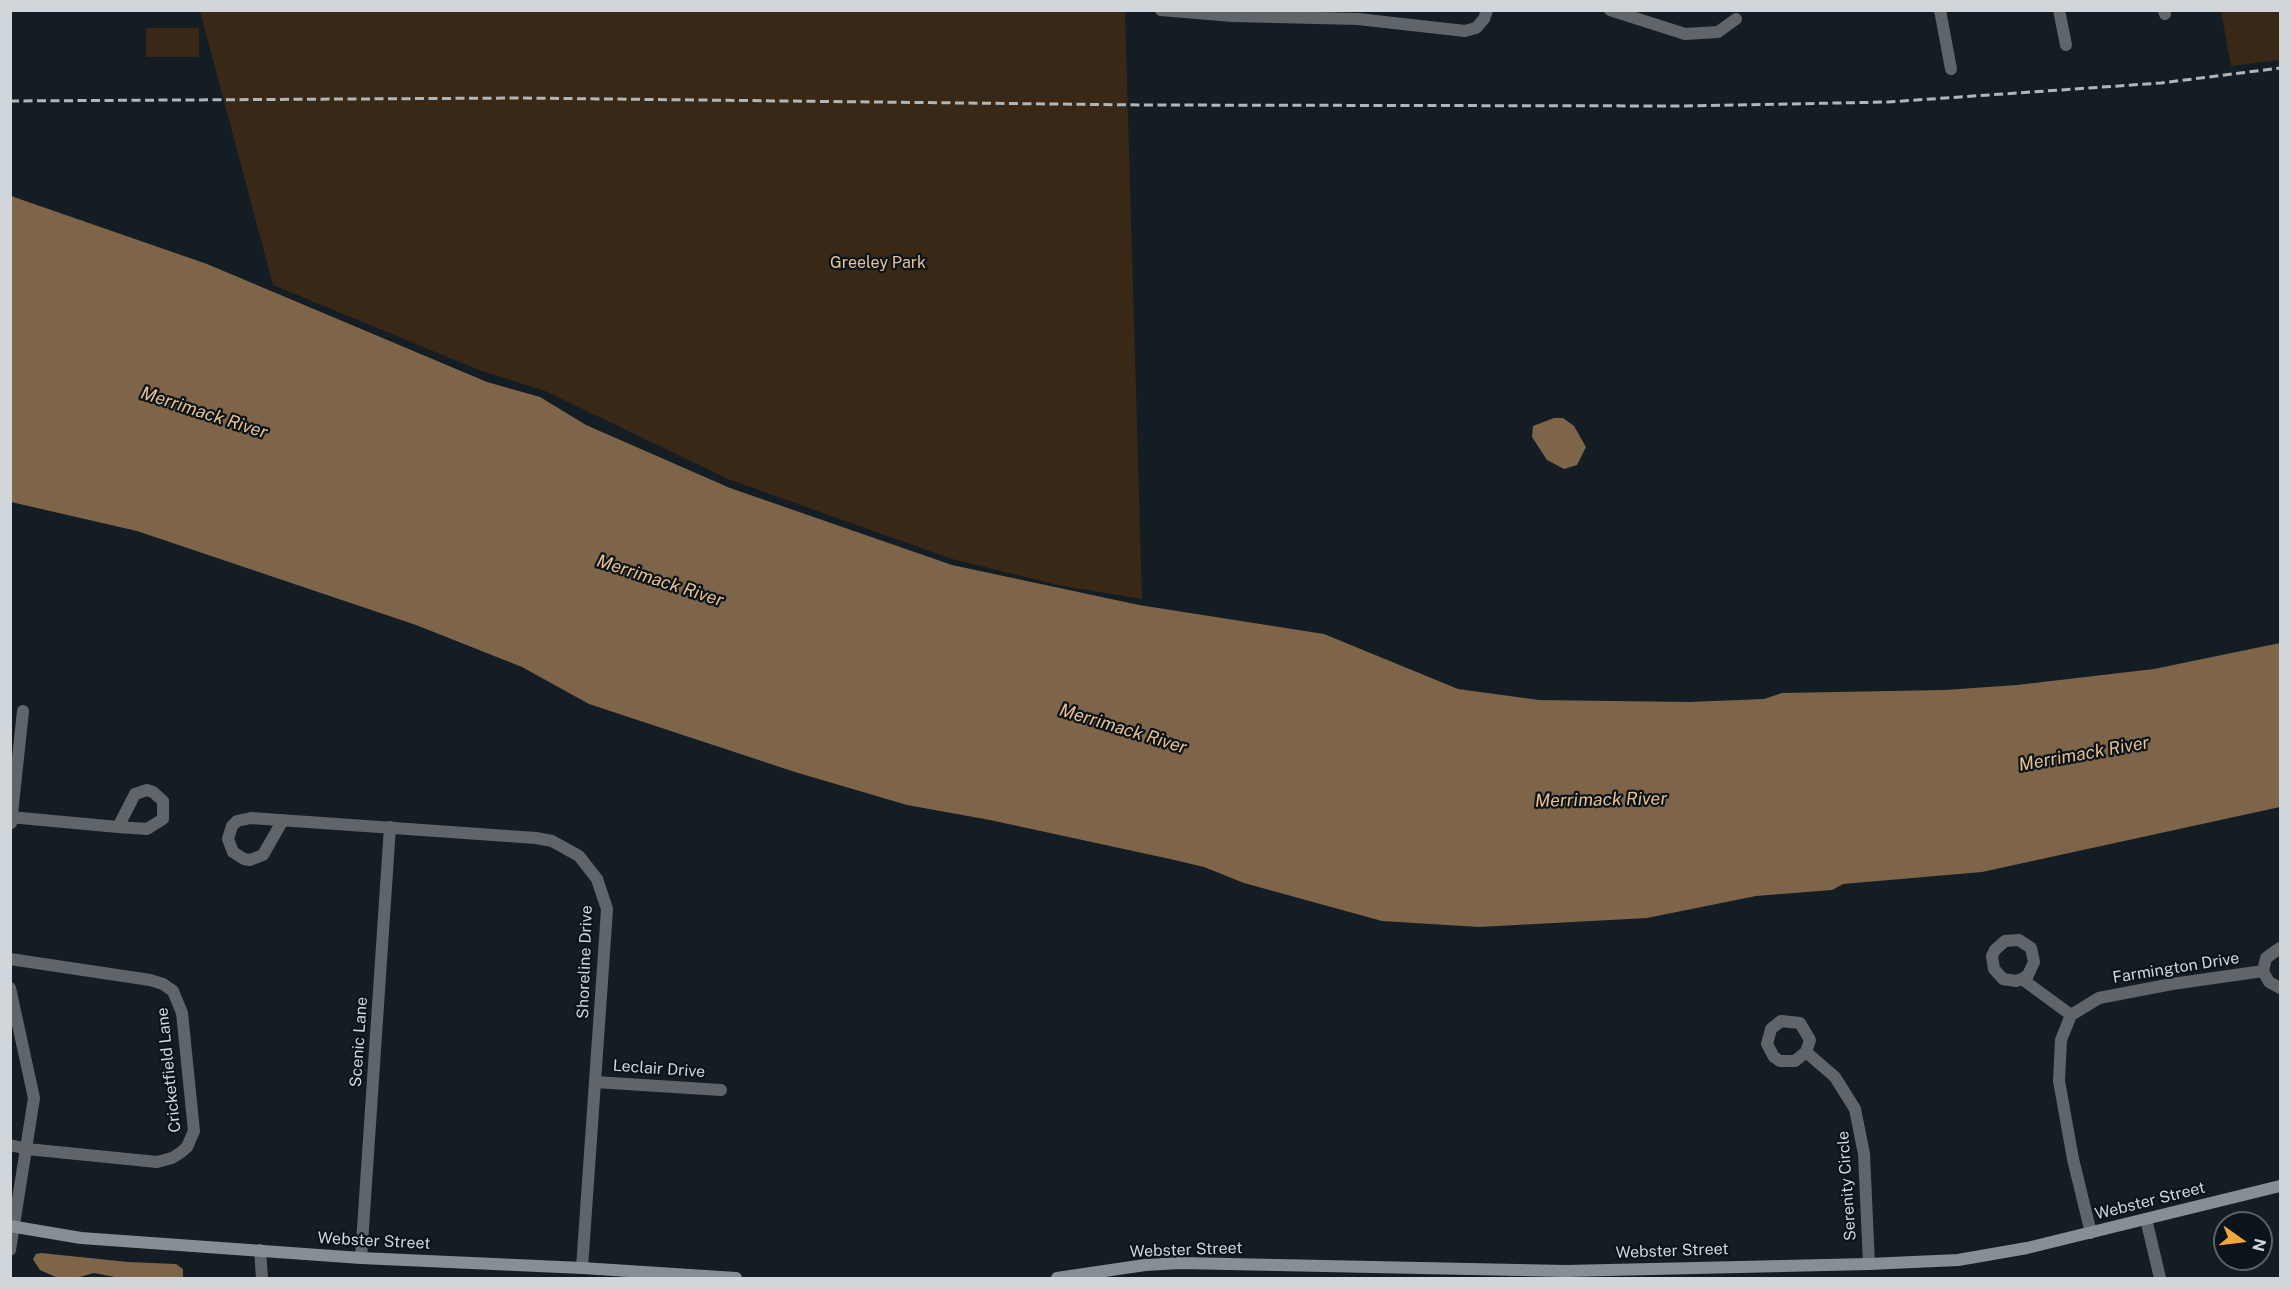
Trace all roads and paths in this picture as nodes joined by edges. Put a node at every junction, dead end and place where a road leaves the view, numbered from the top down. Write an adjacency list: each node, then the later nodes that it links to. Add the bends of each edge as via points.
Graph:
1 (1161, 10): 2 (street, via 1358,19 1465,31 1476,28)
2 (1487, 10)
3 (1610, 10): 6 (street, via 1685,34 1718,32)
4 (1940, 10): 8 (street)
5 (2060, 10): 7 (street)
6 (1736, 19)
7 (2066, 45)
8 (1951, 69)
9 (23, 711): 10 (street)
10 (11, 817): 12 (street); 13 (street)
11 (283, 820): 11 (street, Shoreline Drive, via 263,855 250,860 232,852 229,833 237,821); 14 (street, Shoreline Drive)
12 (10, 824)
13 (118, 826)
14 (390, 828): 23 (street, Shoreline Drive, via 536,838 566,848 589,867 607,909); 33 (street, Scenic Lane)
15 (2280, 948): 17 (street, Farmington Drive, via 2266,958)
16 (10, 959): 26 (street, Cricketfield Lane, via 150,980 173,991 182,1013 194,1131 180,1153 157,1162)
17 (2263, 971): 20 (street, Farmington Drive, via 2269,982); 21 (street, Farmington Drive, via 2099,998)
18 (2022, 980): 21 (street)
19 (10, 988): 26 (street, via 33,1088 34,1110)
20 (2280, 988)
21 (2072, 1015): 30 (street, via 2061,1040 2059,1081)
22 (1806, 1052): 34 (street, Serenity Circle, via 1844,1088 1859,1119)
23 (595, 1082): 24 (street, Leclair Drive); 35 (street, Shoreline Drive)
24 (721, 1090)
25 (10, 1145): 26 (street, Cricketfield Lane)
26 (27, 1149): 29 (street)
27 (2280, 1186): 28 (main road, Webster Street)
28 (2146, 1219): 30 (main road, Webster Street); 40 (street)
29 (12, 1226): 31 (street); 32 (main road, Webster Street, via 81,1238)
30 (2091, 1233): 34 (main road, Webster Street, via 1992,1255)
31 (10, 1250)
32 (260, 1250): 33 (main road, Webster Street); 37 (street)
33 (361, 1258): 35 (main road, Webster Street)
34 (1869, 1264): 36 (main road, Webster Street)
35 (582, 1268): 38 (main road, Webster Street)
36 (1566, 1275): 39 (main road, Webster Street, via 1180,1263)
37 (262, 1278)
38 (736, 1278)
39 (1057, 1278)
40 (2160, 1278)

